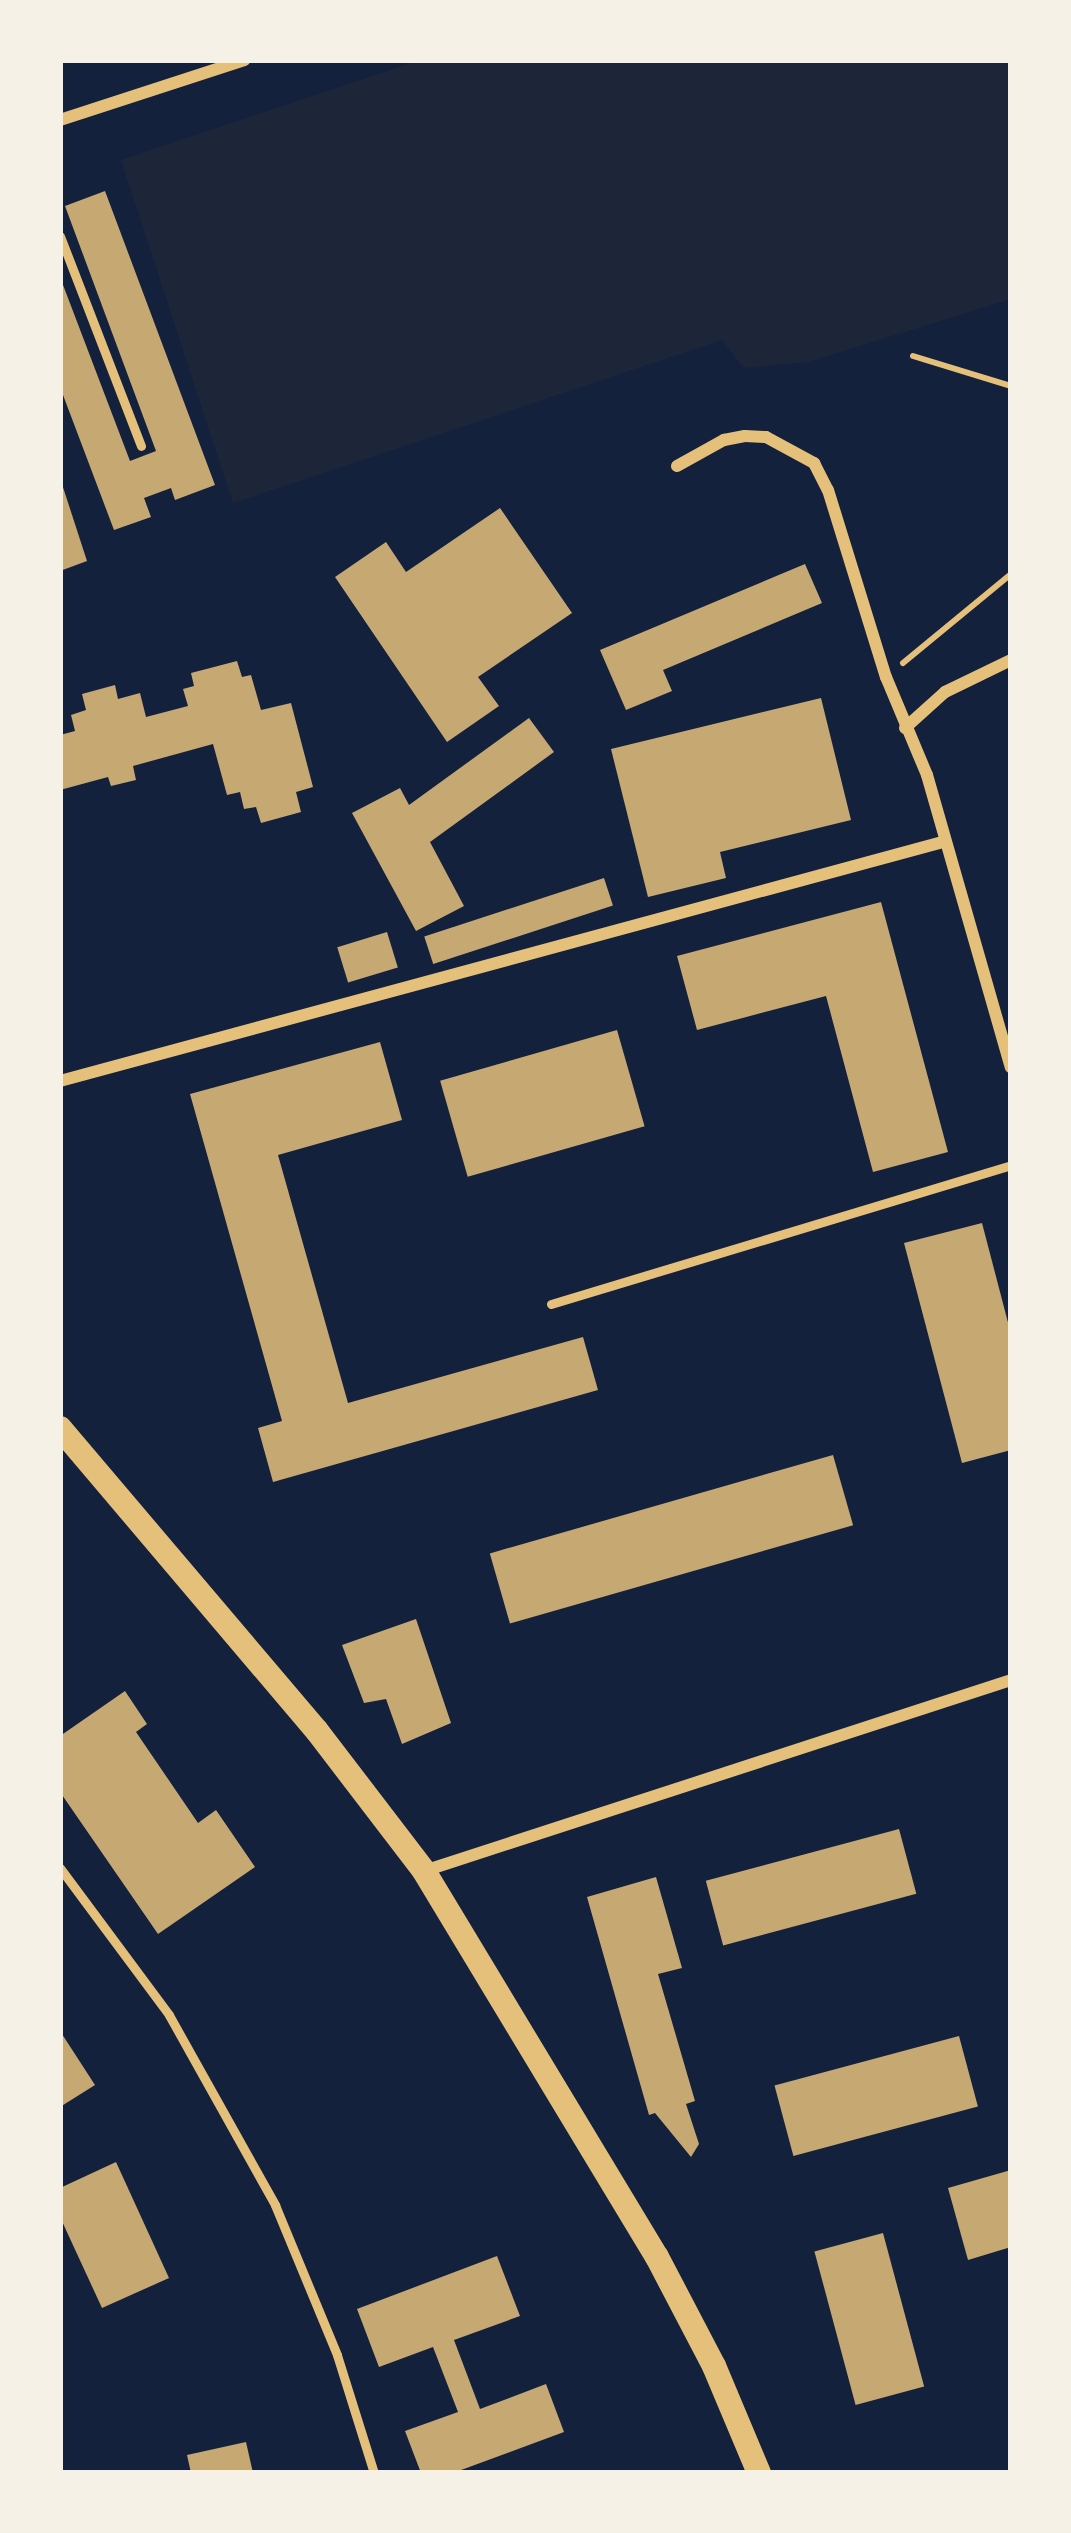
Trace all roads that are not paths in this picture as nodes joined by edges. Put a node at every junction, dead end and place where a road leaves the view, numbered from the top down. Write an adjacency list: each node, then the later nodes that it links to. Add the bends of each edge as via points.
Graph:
1 (245, 60): 2 (street)
2 (60, 120)
3 (60, 236): 4 (lane)
4 (141, 446)
5 (677, 466): 7 (street, via 745,436 766,437 814,463)
6 (1011, 660): 7 (street, via 945,692)
7 (905, 728): 8 (street, via 927,775)
8 (943, 842): 9 (street); 10 (street)
9 (1011, 1067)
10 (60, 1081)
11 (1011, 1165): 12 (lane)
12 (551, 1304)
13 (60, 1428): 16 (main road, via 317,1731)
14 (1011, 1680): 16 (street)
15 (60, 1868): 17 (lane, via 170,2015 275,2205 337,2355)
16 (424, 1871): 18 (main road, via 657,2257)
17 (374, 2473)
18 (759, 2473)

